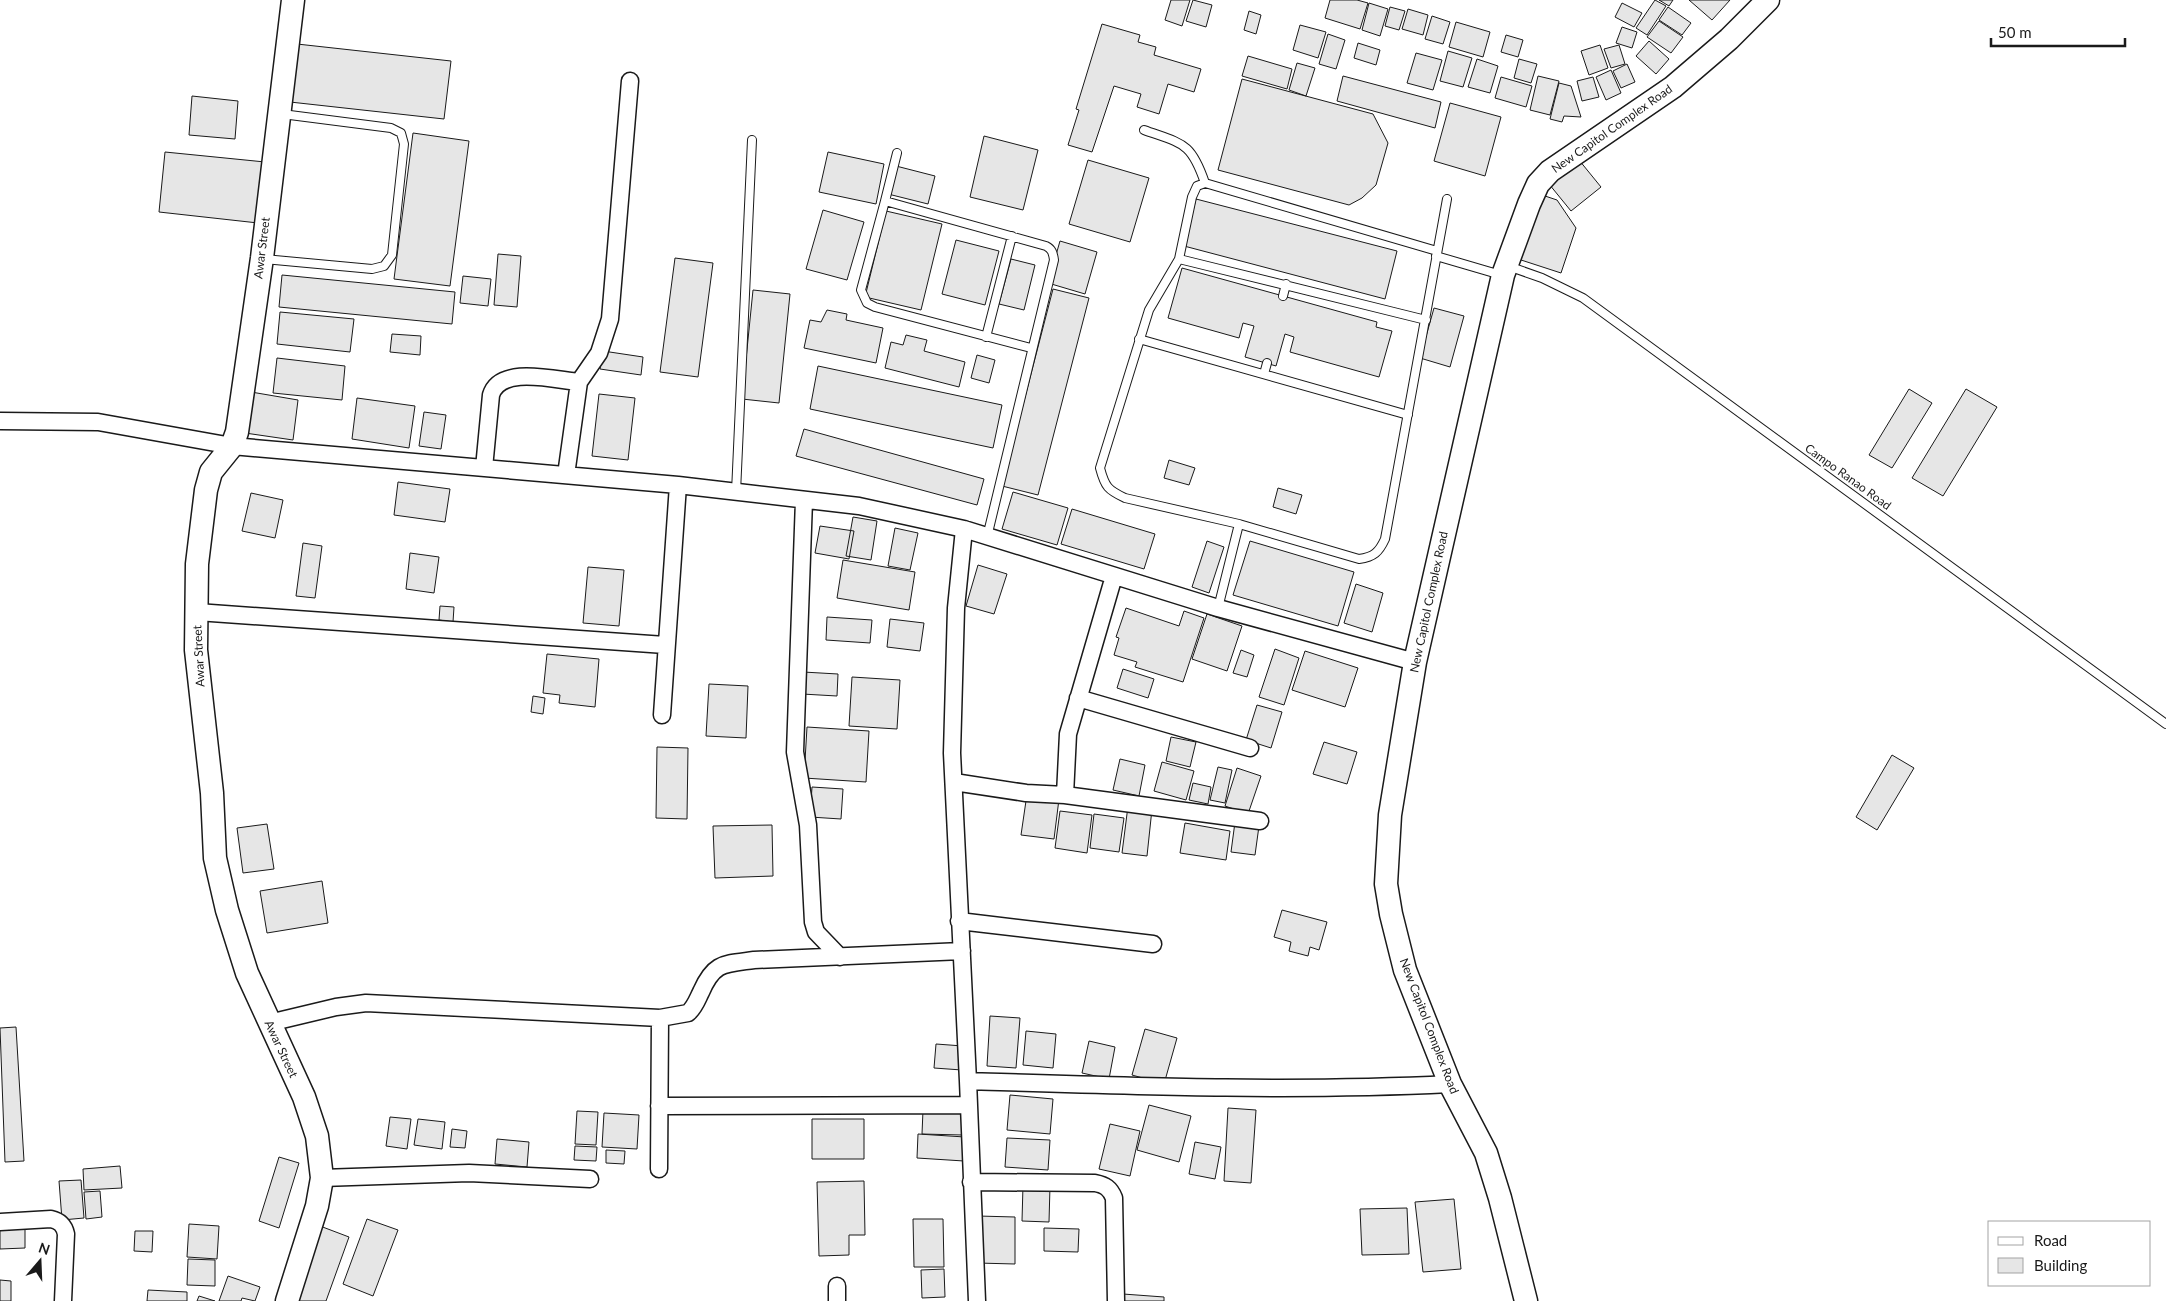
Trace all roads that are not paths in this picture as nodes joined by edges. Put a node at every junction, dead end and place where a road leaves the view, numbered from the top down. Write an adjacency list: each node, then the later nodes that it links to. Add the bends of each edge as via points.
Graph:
1 (293, 0): 4 (main road, Awar Street)
2 (1768, 0): 15 (main road, New Capitol Complex Road, via 1673,87 1550,171 1538,184)
3 (630, 81): 24 (street, via 610,319 599,353)
4 (278, 114): 13 (main road, Awar Street); 13 (lane, via 392,128 401,133 404,144 392,255 384,266 372,269)
5 (1144, 130): 8 (lane, via 1179,142 1189,149 1197,160)
6 (752, 140): 31 (lane)
7 (897, 154): 10 (lane)
8 (1205, 183): 12 (lane, Campo Ranao Road); 14 (lane, via 1197,186 1192,197)
9 (1447, 199): 12 (lane)
10 (885, 201): 11 (lane); 19 (lane, via 861,290 867,303)
11 (1012, 236): 19 (lane); 21 (lane, via 1046,246 1053,254)
12 (1436, 253): 15 (lane, Campo Ranao Road); 18 (lane)
13 (262, 258): 27 (main road, Awar Street, via 237,432)
14 (1179, 259): 16 (lane); 20 (lane, via 1150,310)
15 (1505, 270): 40 (main road, New Capitol Complex Road); 43 (lane, Campo Ranao Road, via 1542,278 1583,298)
16 (1286, 284): 17 (lane); 18 (lane)
17 (1283, 296)
18 (1426, 320): 25 (lane)
19 (986, 336): 21 (lane)
20 (1139, 339): 23 (lane); 33 (lane, via 1100,468 1103,481 1109,491 1125,498)
21 (1031, 348): 35 (lane)
22 (1267, 363): 23 (lane)
23 (1264, 374): 25 (lane)
24 (579, 382): 28 (street, via 515,376 494,386); 29 (street)
25 (1408, 415): 33 (lane, via 1386,539 1380,551 1359,559)
26 (0, 421): 27 (street, via 98,422)
27 (232, 446): 28 (street); 38 (main road, Awar Street, via 211,472 206,490 196,564)
28 (484, 468): 29 (street)
29 (566, 475): 30 (street)
30 (678, 486): 31 (street); 39 (street)
31 (736, 492): 32 (street)
32 (804, 500): 34 (street, via 898,513); 51 (street, via 795,752 808,825 813,922 816,932)
33 (1238, 524): 37 (lane)
34 (964, 530): 35 (street); 45 (street, via 956,617)
35 (987, 537): 36 (street)
36 (1114, 576): 37 (street); 41 (street)
37 (1218, 608): 40 (street)
38 (197, 612): 39 (street); 53 (main road, Awar Street, via 196,650 212,792 215,858 247,973)
39 (665, 645): 42 (street)
40 (1415, 662): 55 (main road, New Capitol Complex Road, via 1390,815 1386,884 1405,970)
41 (1078, 698): 44 (street); 46 (street, via 1068,734)
42 (662, 715)
43 (2166, 724)
44 (1250, 748)
45 (954, 782): 46 (street, via 1026,793); 48 (street)
46 (1065, 795): 47 (street)
47 (1260, 821)
48 (959, 922): 49 (street); 50 (street)
49 (1153, 944)
50 (962, 951): 51 (street); 54 (street)
51 (840, 957): 52 (street, via 728,963 708,975 688,1013)
52 (660, 1018): 53 (street, via 366,1003); 57 (street)
53 (269, 1023): 59 (main road, Awar Street, via 312,1120)
54 (968, 1080): 55 (street, via 1185,1087 1376,1088); 56 (street)
55 (1450, 1084): 67 (main road, New Capitol Complex Road, via 1486,1153)
56 (969, 1105): 57 (street); 61 (street)
57 (659, 1106): 58 (street)
58 (659, 1169)
59 (322, 1178): 60 (street, via 469,1173); 64 (main road, Awar Street, via 318,1206)
60 (590, 1179)
61 (971, 1182): 65 (street); 66 (street, via 1095,1183 1111,1190 1114,1198)
62 (0, 1222): 63 (street, via 51,1219 64,1226)
63 (63, 1301)
64 (287, 1301)
65 (977, 1301)
66 (1116, 1301)
67 (1526, 1301)

